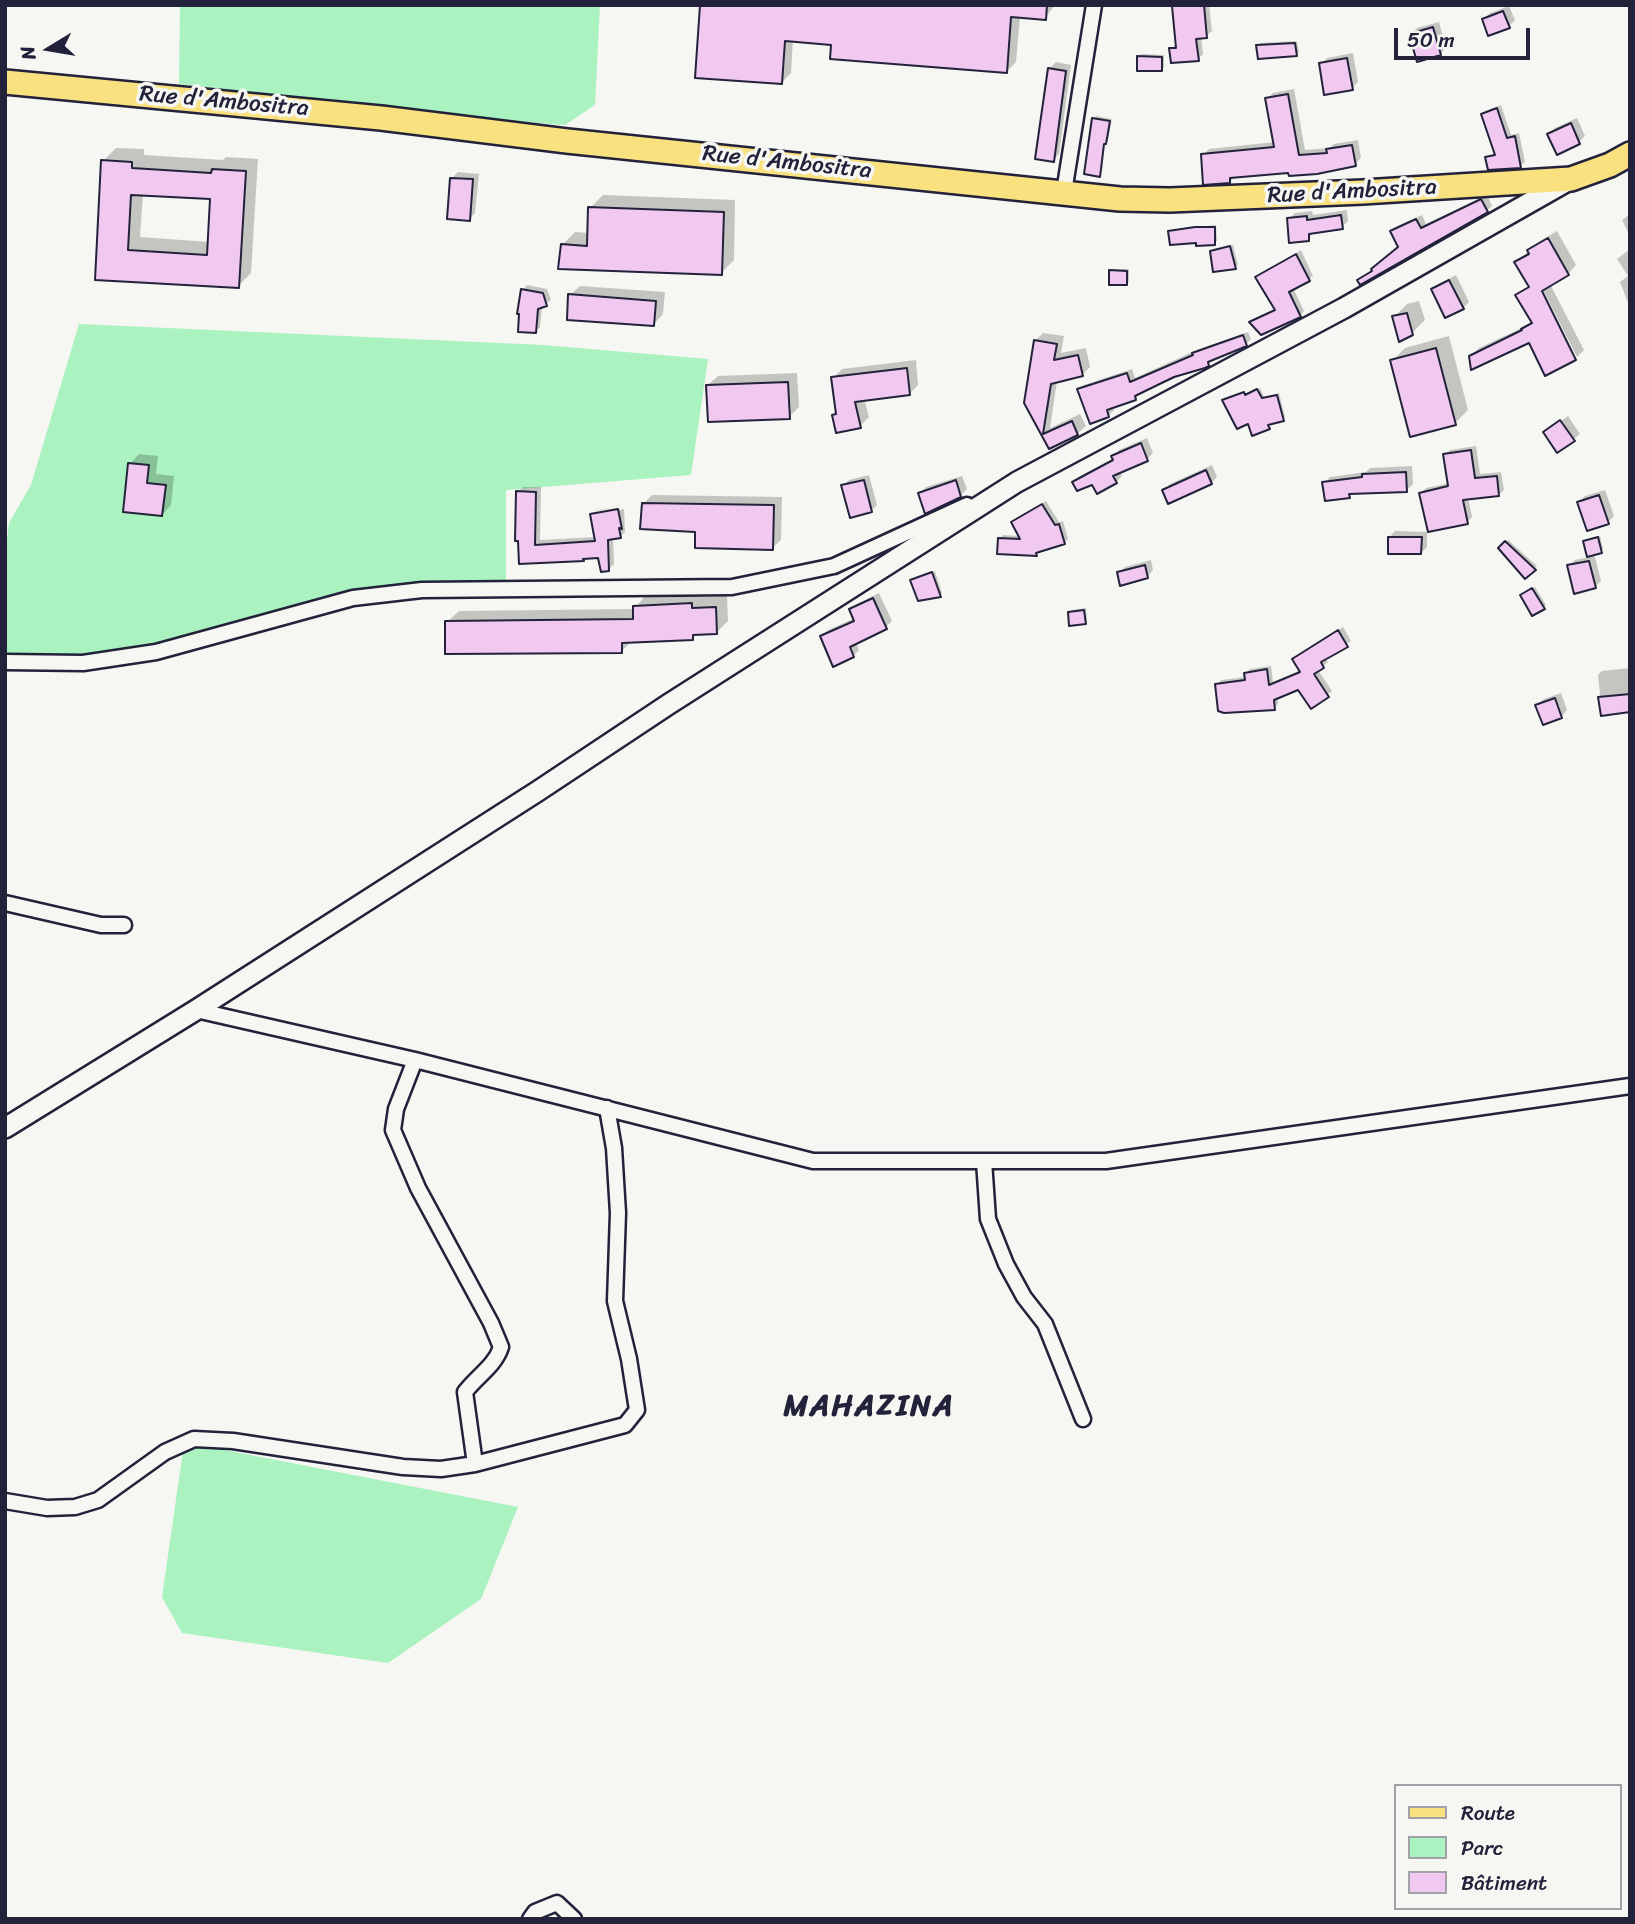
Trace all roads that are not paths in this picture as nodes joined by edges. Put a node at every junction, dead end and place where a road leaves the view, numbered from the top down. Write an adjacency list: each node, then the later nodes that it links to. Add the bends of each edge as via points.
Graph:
1 (1094, 5): 5 (street)
2 (5, 82): 5 (main road, Rue d'Ambositra)
3 (1630, 154): 4 (main road, Rue d'Ambositra)
4 (1571, 179): 5 (main road, Rue d'Ambositra, via 1170,200); 6 (main road, via 1344,308)
5 (1064, 192)
6 (1017, 482): 7 (street, via 834,566 732,587 408,592 353,598 156,652 83,663); 10 (main road)
7 (5, 662)
8 (5, 903): 9 (street, via 101,925)
9 (124, 925)
10 (195, 1010): 11 (street); 14 (main road)
11 (415, 1060): 13 (street); 17 (street, via 393,1130 501,1347 496,1361 465,1392)
12 (1630, 1086): 15 (street, via 1106,1161)
13 (607, 1108): 15 (street, via 813,1161); 17 (street, via 618,1213 615,1301 638,1410 625,1425)
14 (5, 1128)
15 (984, 1161): 16 (street, via 988,1219 1006,1264 1045,1324)
16 (1083, 1419)
17 (475, 1465): 18 (street, via 403,1467 194,1439 165,1452 98,1500 47,1508)
18 (5, 1501)
19 (530, 1919): 20 (street, via 557,1903)
20 (574, 1919)

